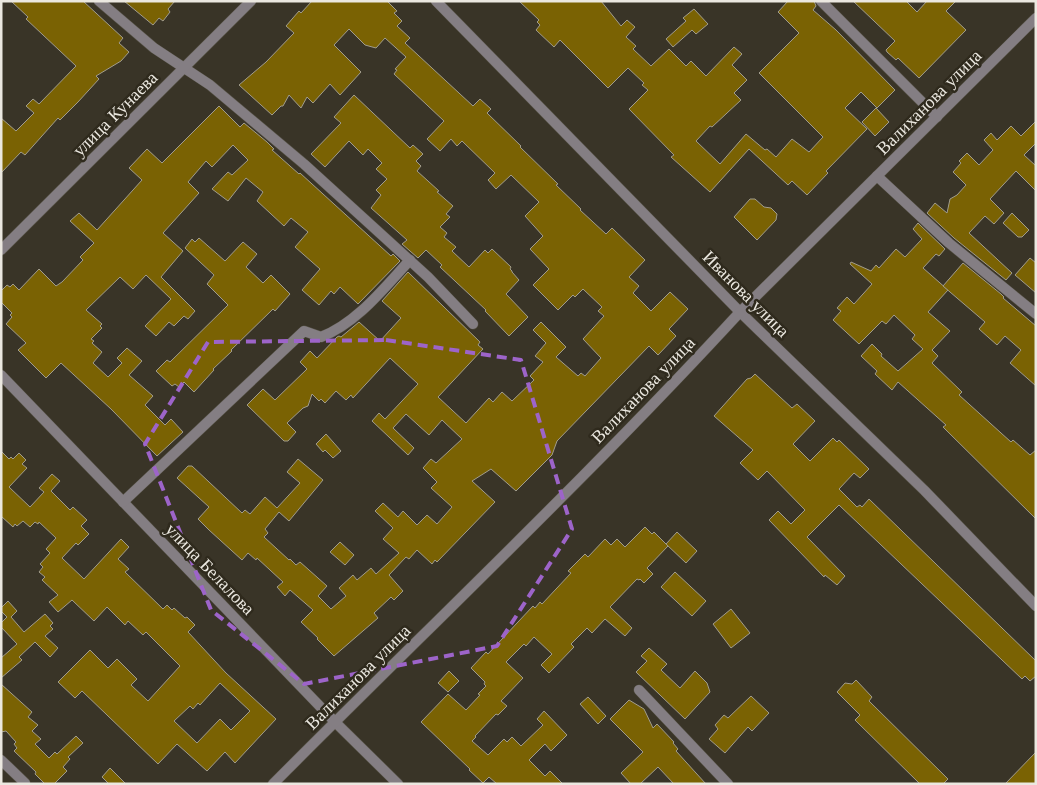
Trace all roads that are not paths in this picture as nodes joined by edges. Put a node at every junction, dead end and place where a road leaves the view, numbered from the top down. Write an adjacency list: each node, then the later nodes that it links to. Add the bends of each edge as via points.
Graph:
1 (99, 1): 6 (street, via 154,48)
2 (251, 1): 6 (street, улица Кунаева)
3 (436, 1): 11 (street, Иванова улица)
4 (821, 1): 7 (street)
5 (1036, 18): 7 (street, Валиханова улица)
6 (185, 68): 9 (street, улица Кунаева); 10 (street, via 297,158)
7 (937, 117): 8 (street, Валиханова улица)
8 (877, 176): 11 (street, Валиханова улица); 12 (street, via 950,243)
9 (1, 250)
10 (410, 260): 13 (street); 15 (street, via 349,321 333,332 322,337 304,331)
11 (740, 312): 16 (street, Иванова улица, via 924,490); 18 (street, Валиханова улица, via 530,531)
12 (1036, 314)
13 (473, 324)
14 (1, 375): 15 (street, улица Белалова)
15 (123, 502): 18 (street, улица Белалова)
16 (1036, 606)
17 (639, 690): 23 (street)
18 (335, 722): 21 (street, Валиханова улица); 22 (street, улица Белалова)
19 (1, 760): 20 (street)
20 (25, 783)
21 (274, 784)
22 (398, 784)
23 (728, 784)

